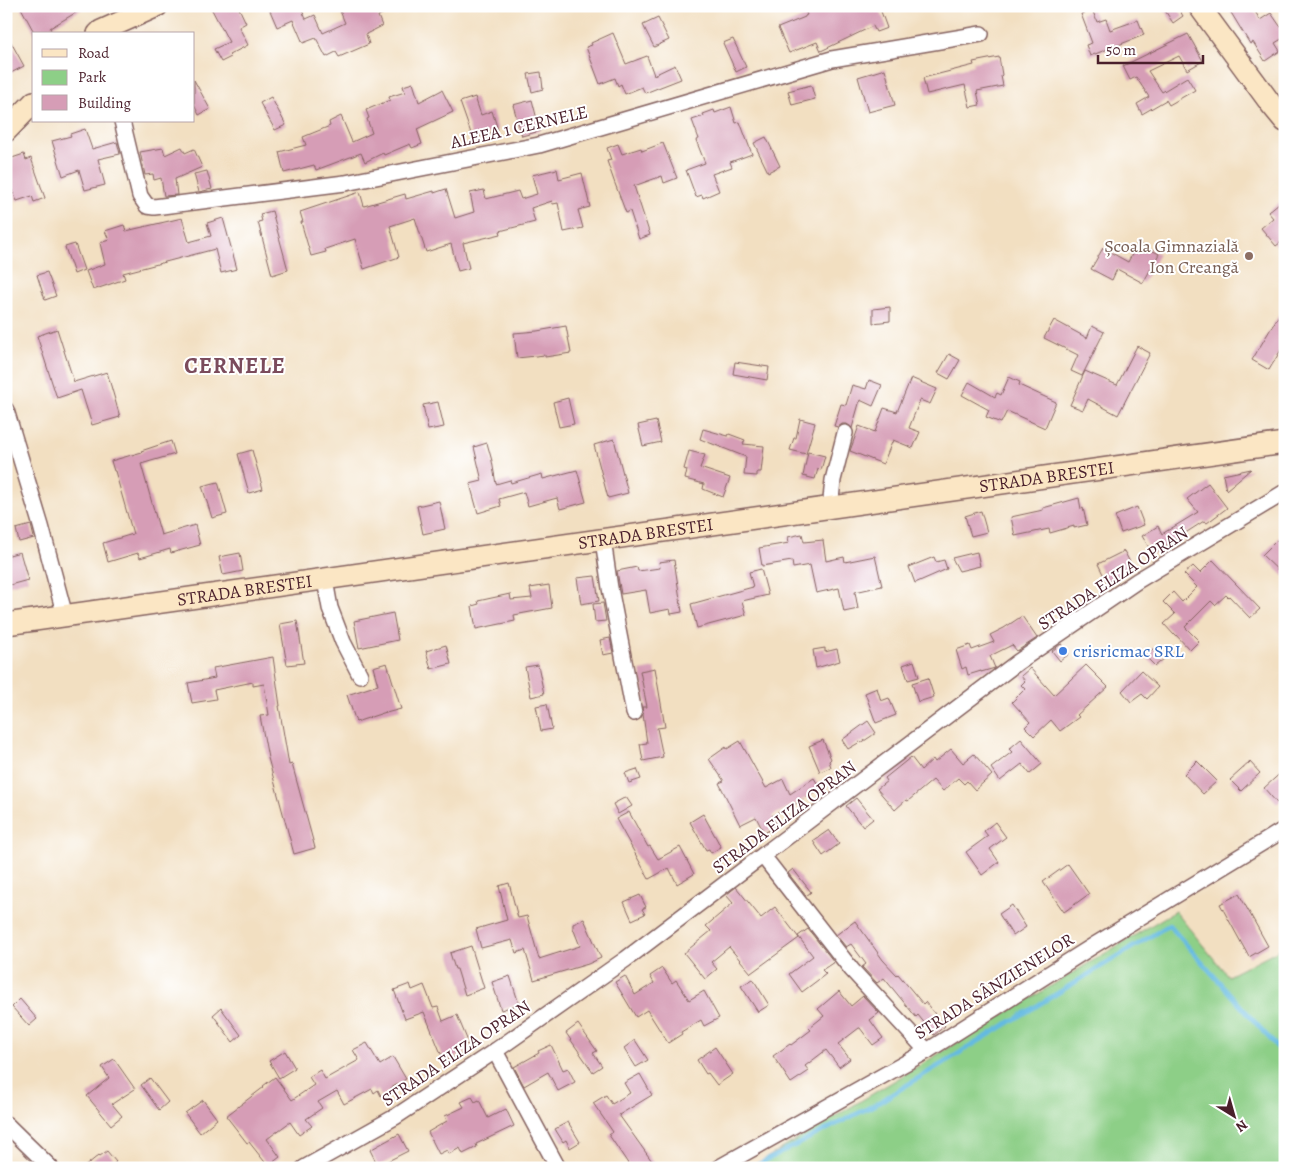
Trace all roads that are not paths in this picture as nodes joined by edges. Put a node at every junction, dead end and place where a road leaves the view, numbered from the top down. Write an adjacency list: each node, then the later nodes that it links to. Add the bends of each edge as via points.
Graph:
1 (157, 6): 3 (main road)
2 (1199, 6): 6 (main road)
3 (102, 32)
4 (981, 34): 7 (street, ALEEA 1 CERNELE, via 832,59 539,145 345,183 154,207 147,206 140,196)
5 (32, 104): 8 (main road)
6 (1285, 121)
7 (122, 122)
8 (6, 131)
9 (6, 410): 16 (street)
10 (845, 433): 13 (street, via 833,480)
11 (1285, 444): 13 (main road, STRADA BRESTEI)
12 (1285, 492): 21 (street, STRADA ELIZA OPRAN, via 1137,581 1018,662)
13 (830, 509): 14 (main road, STRADA BRESTEI)
14 (603, 540): 15 (main road, STRADA BRESTEI); 19 (street)
15 (325, 580): 16 (main road, STRADA BRESTEI); 18 (street, via 330,608)
16 (65, 616): 17 (main road, STRADA BRESTEI)
17 (6, 624)
18 (360, 675)
19 (634, 713)
20 (1285, 829): 23 (street, STRADA SÂNZIENELOR)
21 (762, 856): 22 (street, STRADA ELIZA OPRAN, via 626,959); 23 (street, via 852,970)
22 (495, 1051): 26 (street, STRADA ELIZA OPRAN, via 395,1117); 27 (street)
23 (927, 1051): 28 (street, STRADA SÂNZIENELOR)
24 (6, 1124): 25 (street)
25 (51, 1168)
26 (304, 1168)
27 (558, 1168)
28 (718, 1168)

